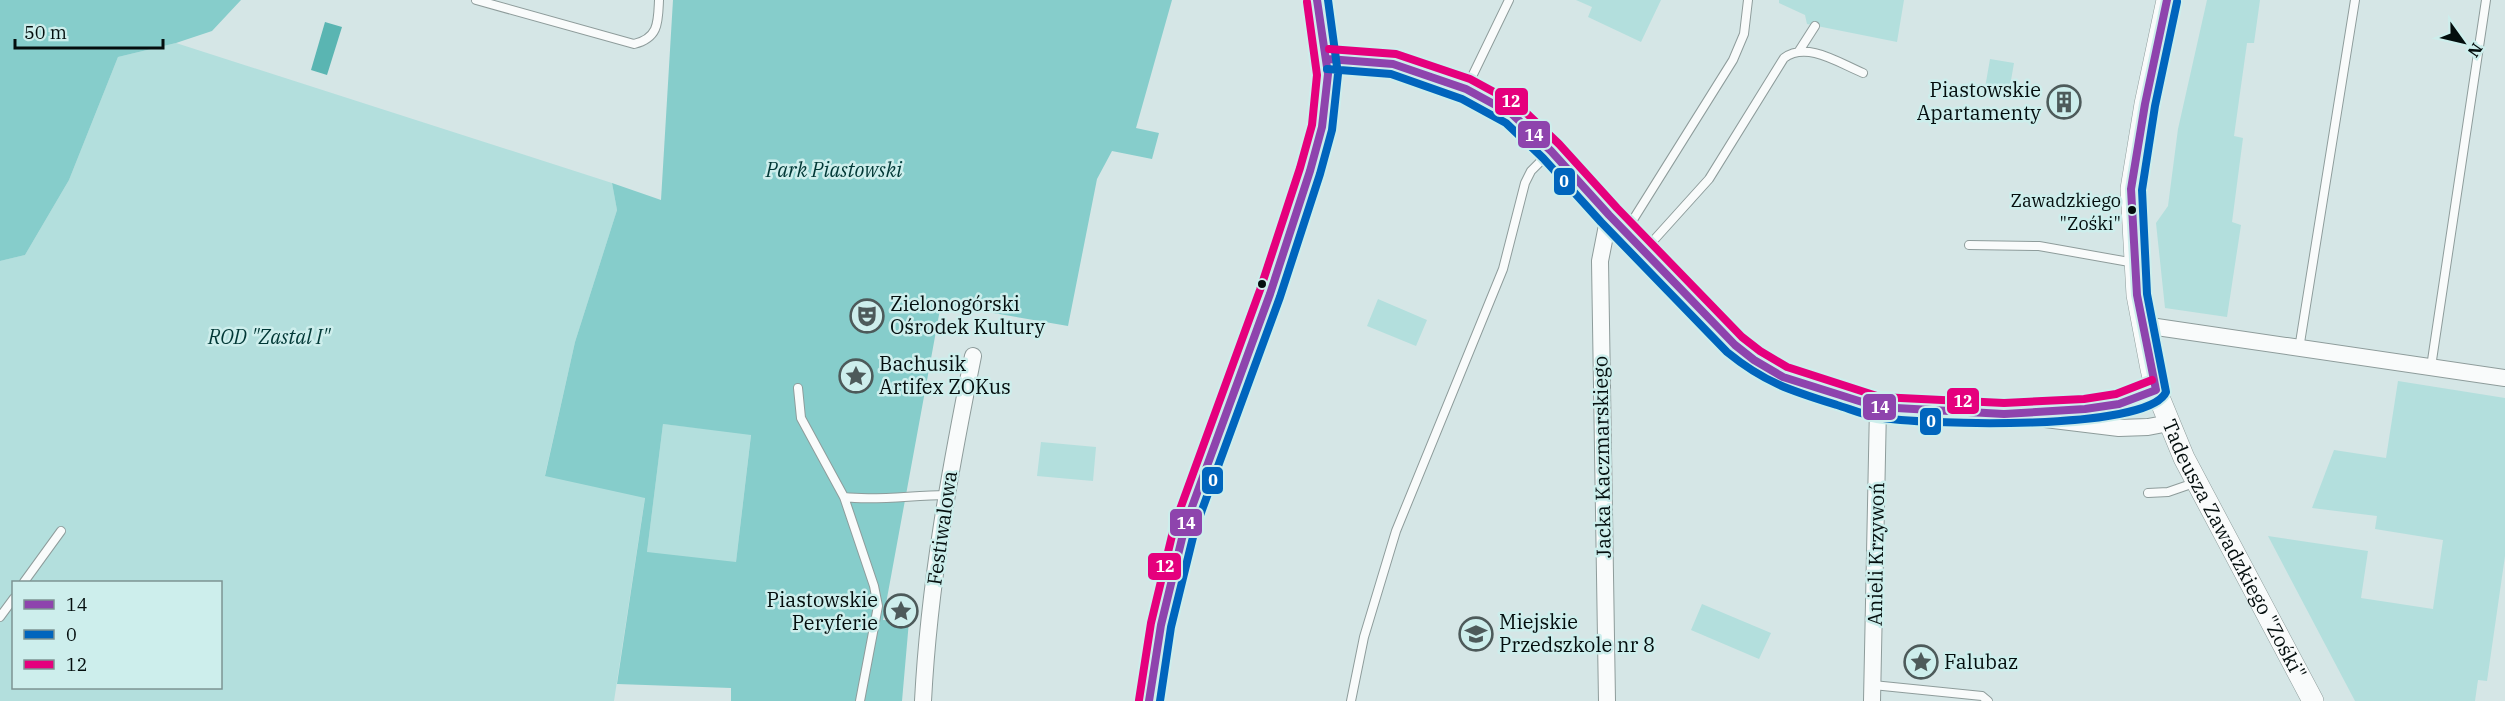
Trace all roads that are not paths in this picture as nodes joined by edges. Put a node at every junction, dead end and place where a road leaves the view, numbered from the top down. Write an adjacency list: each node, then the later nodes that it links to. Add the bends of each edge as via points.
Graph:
1 (476, 0): 2 (lane, via 634,44 654,33)
2 (659, 0)
3 (1317, 0): 11 (street)
4 (1509, 0): 13 (lane)
5 (1748, 0): 16 (lane, via 1744,34 1733,60)
6 (2168, 0): 19 (street, Tadeusza Zawadzkiego "Zośki", via 2131,189)
7 (2355, 0): 21 (lane)
8 (2486, 0): 23 (lane)
9 (1815, 26): 10 (lane)
10 (1799, 51): 12 (lane, via 1823,56); 18 (lane, via 1784,58 1709,179)
11 (1328, 59): 13 (street, via 1393,64); 41 (street, via 1323,119 1305,188 1193,503 1162,621)
12 (1863, 73)
13 (1466, 89): 14 (street, via 1512,114)
14 (1551, 151): 15 (street); 42 (lane, via 1525,183 1503,269 1396,531 1364,637)
15 (1609, 215): 16 (street); 43 (street, Jacka Kaczmarskiego, via 1600,261)
16 (1626, 231): 18 (street)
17 (1969, 245): 19 (lane, via 2038,246)
18 (1644, 251): 27 (street, via 1710,321 1754,360 1783,377)
19 (2135, 263): 20 (street, Tadeusza Zawadzkiego "Zośki")
20 (2143, 325): 21 (street); 26 (street, Tadeusza Zawadzkiego "Zośki")
21 (2299, 348): 23 (street)
22 (973, 356): 32 (street, Festiwalowa)
23 (2431, 367): 24 (street)
24 (2505, 378)
25 (798, 388): 33 (lane, via 801,418)
26 (2156, 390): 28 (street, via 2119,404); 29 (street, Tadeusza Zawadzkiego "Zośki")
27 (1878, 407): 28 (street); 38 (street, Anieli Krzywoń)
28 (2004, 414): 29 (street, via 2119,428)
29 (2169, 423): 30 (street, Tadeusza Zawadzkiego "Zośki")
30 (2197, 482): 31 (lane, via 2168,492); 45 (street, Tadeusza Zawadzkiego "Zośki")
31 (2148, 493)
32 (946, 495): 33 (lane, via 862,500); 40 (street, Festiwalowa, via 926,638)
33 (844, 497): 39 (lane, via 878,606)
34 (62, 531): 35 (lane)
35 (25, 581)
36 (12, 601): 37 (lane)
37 (0, 617)
38 (1873, 693): 44 (lane, via 1982,696)
39 (860, 701)
40 (923, 701)
41 (1149, 701)
42 (1351, 701)
43 (1607, 701)
44 (1988, 701)
45 (2313, 701)

